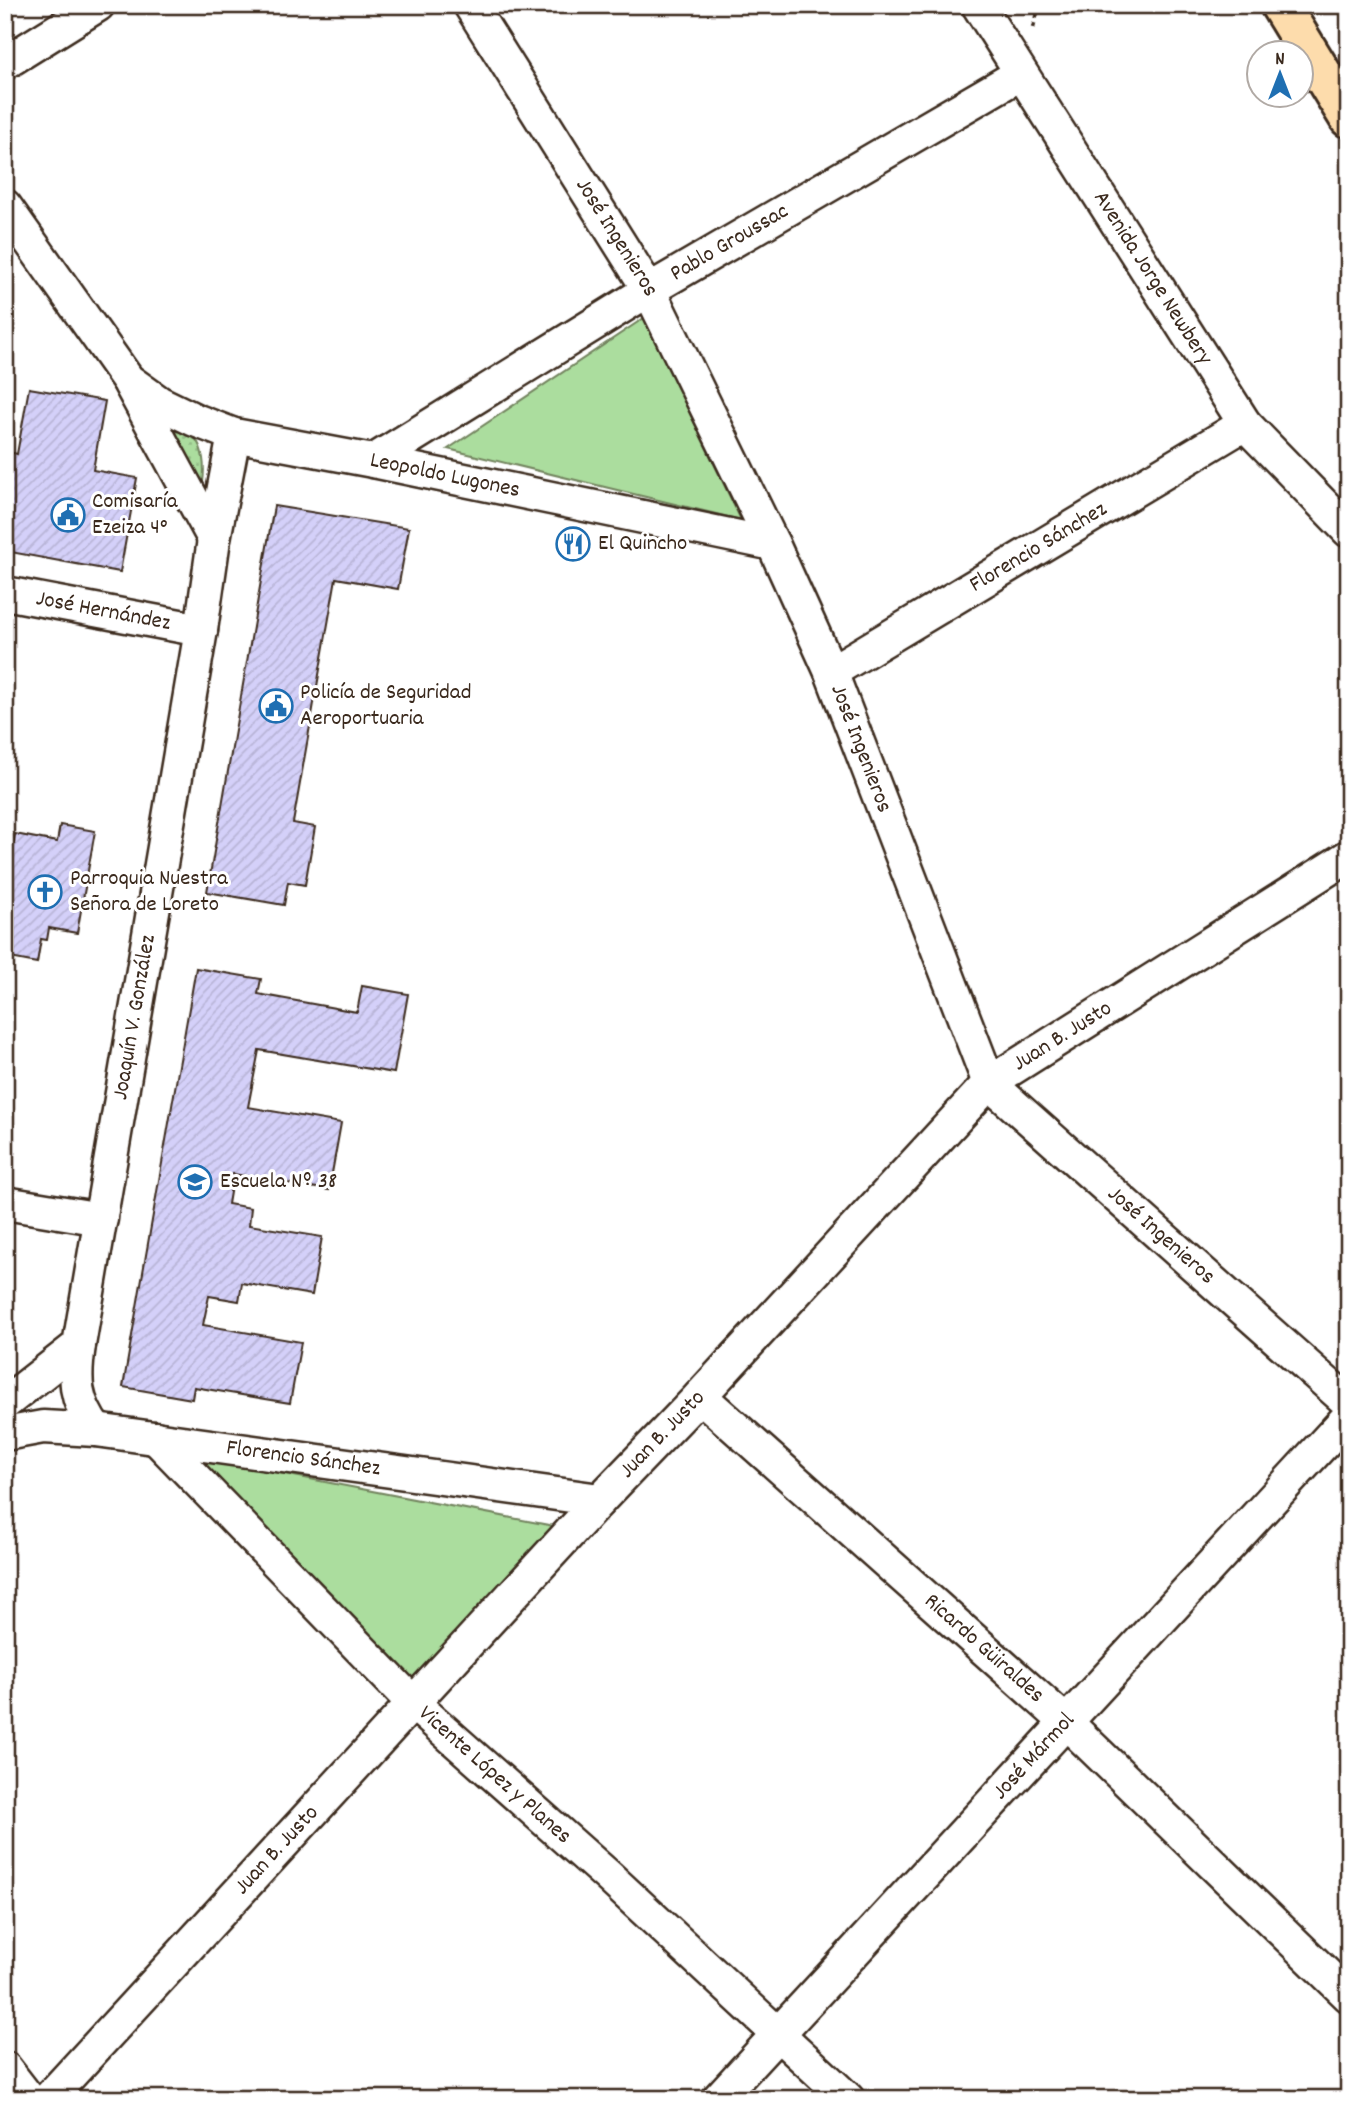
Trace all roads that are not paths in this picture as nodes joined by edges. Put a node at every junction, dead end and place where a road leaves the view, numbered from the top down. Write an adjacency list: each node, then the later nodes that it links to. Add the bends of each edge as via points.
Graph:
1 (98, 5): 5 (street)
2 (470, 5): 9 (street, José Ingenieros)
3 (978, 5): 6 (street, Avenida Jorge Newbery)
4 (1280, 5): 7 (highway)
5 (5, 63)
6 (1020, 74): 9 (street, Pablo Groussac); 11 (street, Avenida Jorge Newbery)
7 (1349, 118)
8 (5, 206): 10 (street, Leopoldo Lugones)
9 (649, 290): 13 (street, Pablo Groussac); 16 (street, José Ingenieros)
10 (128, 380): 12 (street, Leopoldo Lugones, via 160,403); 15 (street, Leopoldo Lugones)
11 (1245, 425): 14 (street, Avenida Jorge Newbery); 19 (street, Florencio Sánchez)
12 (234, 435): 13 (street, Leopoldo Lugones); 15 (street, Joaquín V. González)
13 (373, 461): 16 (street, Leopoldo Lugones)
14 (1349, 531)
15 (214, 539): 18 (street, Joaquín V. González)
16 (773, 544): 19 (street, José Ingenieros)
17 (5, 593): 18 (street, José Hernández)
18 (201, 630): 23 (street, Joaquín V. González)
19 (831, 672): 21 (street, José Ingenieros)
20 (1349, 856): 21 (street, Juan B. Justo)
21 (989, 1083): 25 (street, Juan B. Justo); 27 (street, José Ingenieros)
22 (5, 1203): 23 (street)
23 (101, 1219): 24 (street, Joaquín V. González)
24 (79, 1345): 26 (street); 29 (street, Joaquín V. González, via 76,1390 83,1413)
25 (700, 1396): 32 (street, Juan B. Justo); 34 (street, Ricardo Güiraldes)
26 (5, 1403)
27 (1349, 1404)
28 (1349, 1416): 34 (street, José Mármol)
29 (96, 1430): 30 (street, Florencio Sánchez, via 43,1427); 31 (street, Florencio Sánchez)
30 (5, 1434)
31 (156, 1438): 32 (street, Florencio Sánchez); 33 (street, Vicente López y Planes)
32 (600, 1500): 33 (street, Juan B. Justo)
33 (414, 1704): 36 (street, Vicente López y Planes); 39 (street, Juan B. Justo)
34 (1066, 1722): 35 (street, Ricardo Güiraldes); 36 (street, José Mármol)
35 (1349, 1996)
36 (779, 2033): 40 (street, José Mármol); 41 (street, Vicente López y Planes)
37 (5, 2068): 38 (street)
38 (29, 2099)
39 (48, 2099)
40 (718, 2099)
41 (848, 2099)

